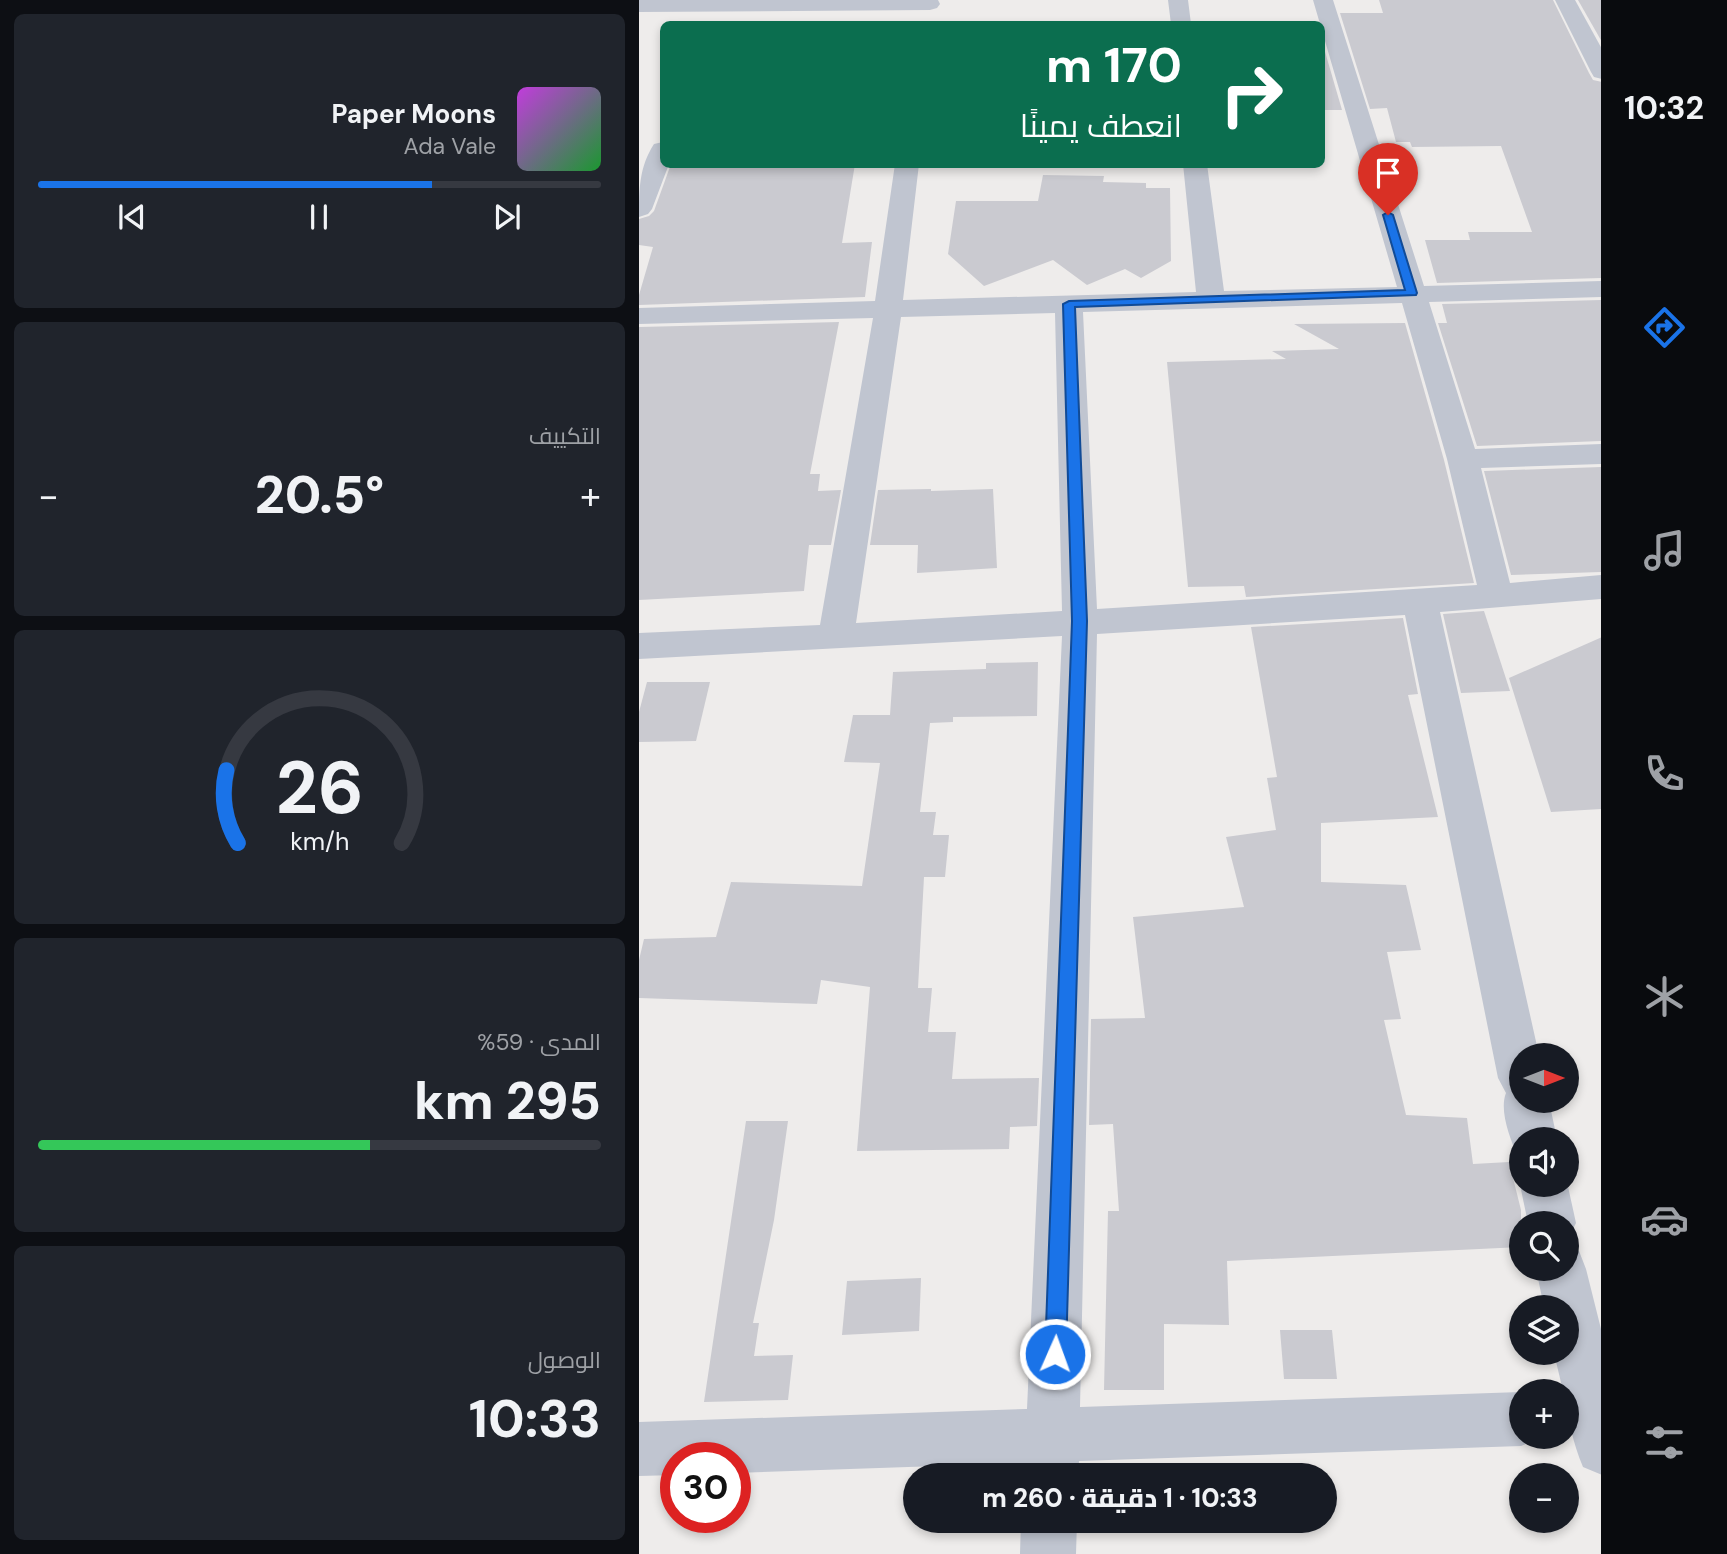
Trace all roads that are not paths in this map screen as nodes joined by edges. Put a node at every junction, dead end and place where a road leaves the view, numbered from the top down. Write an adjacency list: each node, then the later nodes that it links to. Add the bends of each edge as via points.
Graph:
1 (1178, 0): 7 (street)
2 (1323, 0): 14 (street)
3 (1565, 0): 8 (street)
4 (639, 6): 6 (street)
5 (929, 9): 6 (street)
6 (718, 15)
7 (1181, 21)
8 (1601, 72)
9 (660, 156): 12 (street)
10 (906, 168): 17 (street)
11 (1195, 168): 15 (street)
12 (639, 209)
13 (1601, 289): 14 (street)
14 (1412, 293): 15 (street); 20 (street)
15 (1211, 299): 16 (street)
16 (1069, 304): 17 (street); 24 (street)
17 (888, 310): 18 (street); 25 (street)
18 (639, 316)
19 (1601, 454): 20 (street)
20 (1463, 459): 22 (street)
21 (1601, 587): 22 (street)
22 (1496, 594): 23 (street)
23 (1420, 602): 24 (street); 27 (street)
24 (1079, 621): 25 (street); 32 (street)
25 (836, 637): 26 (street)
26 (639, 646)
27 (1514, 1043)
28 (1563, 1281): 30 (street)
29 (1509, 1420): 32 (street)
30 (1590, 1425)
31 (639, 1449): 32 (street)
32 (1052, 1455)
33 (1049, 1533): 34 (street)
34 (1048, 1554)

